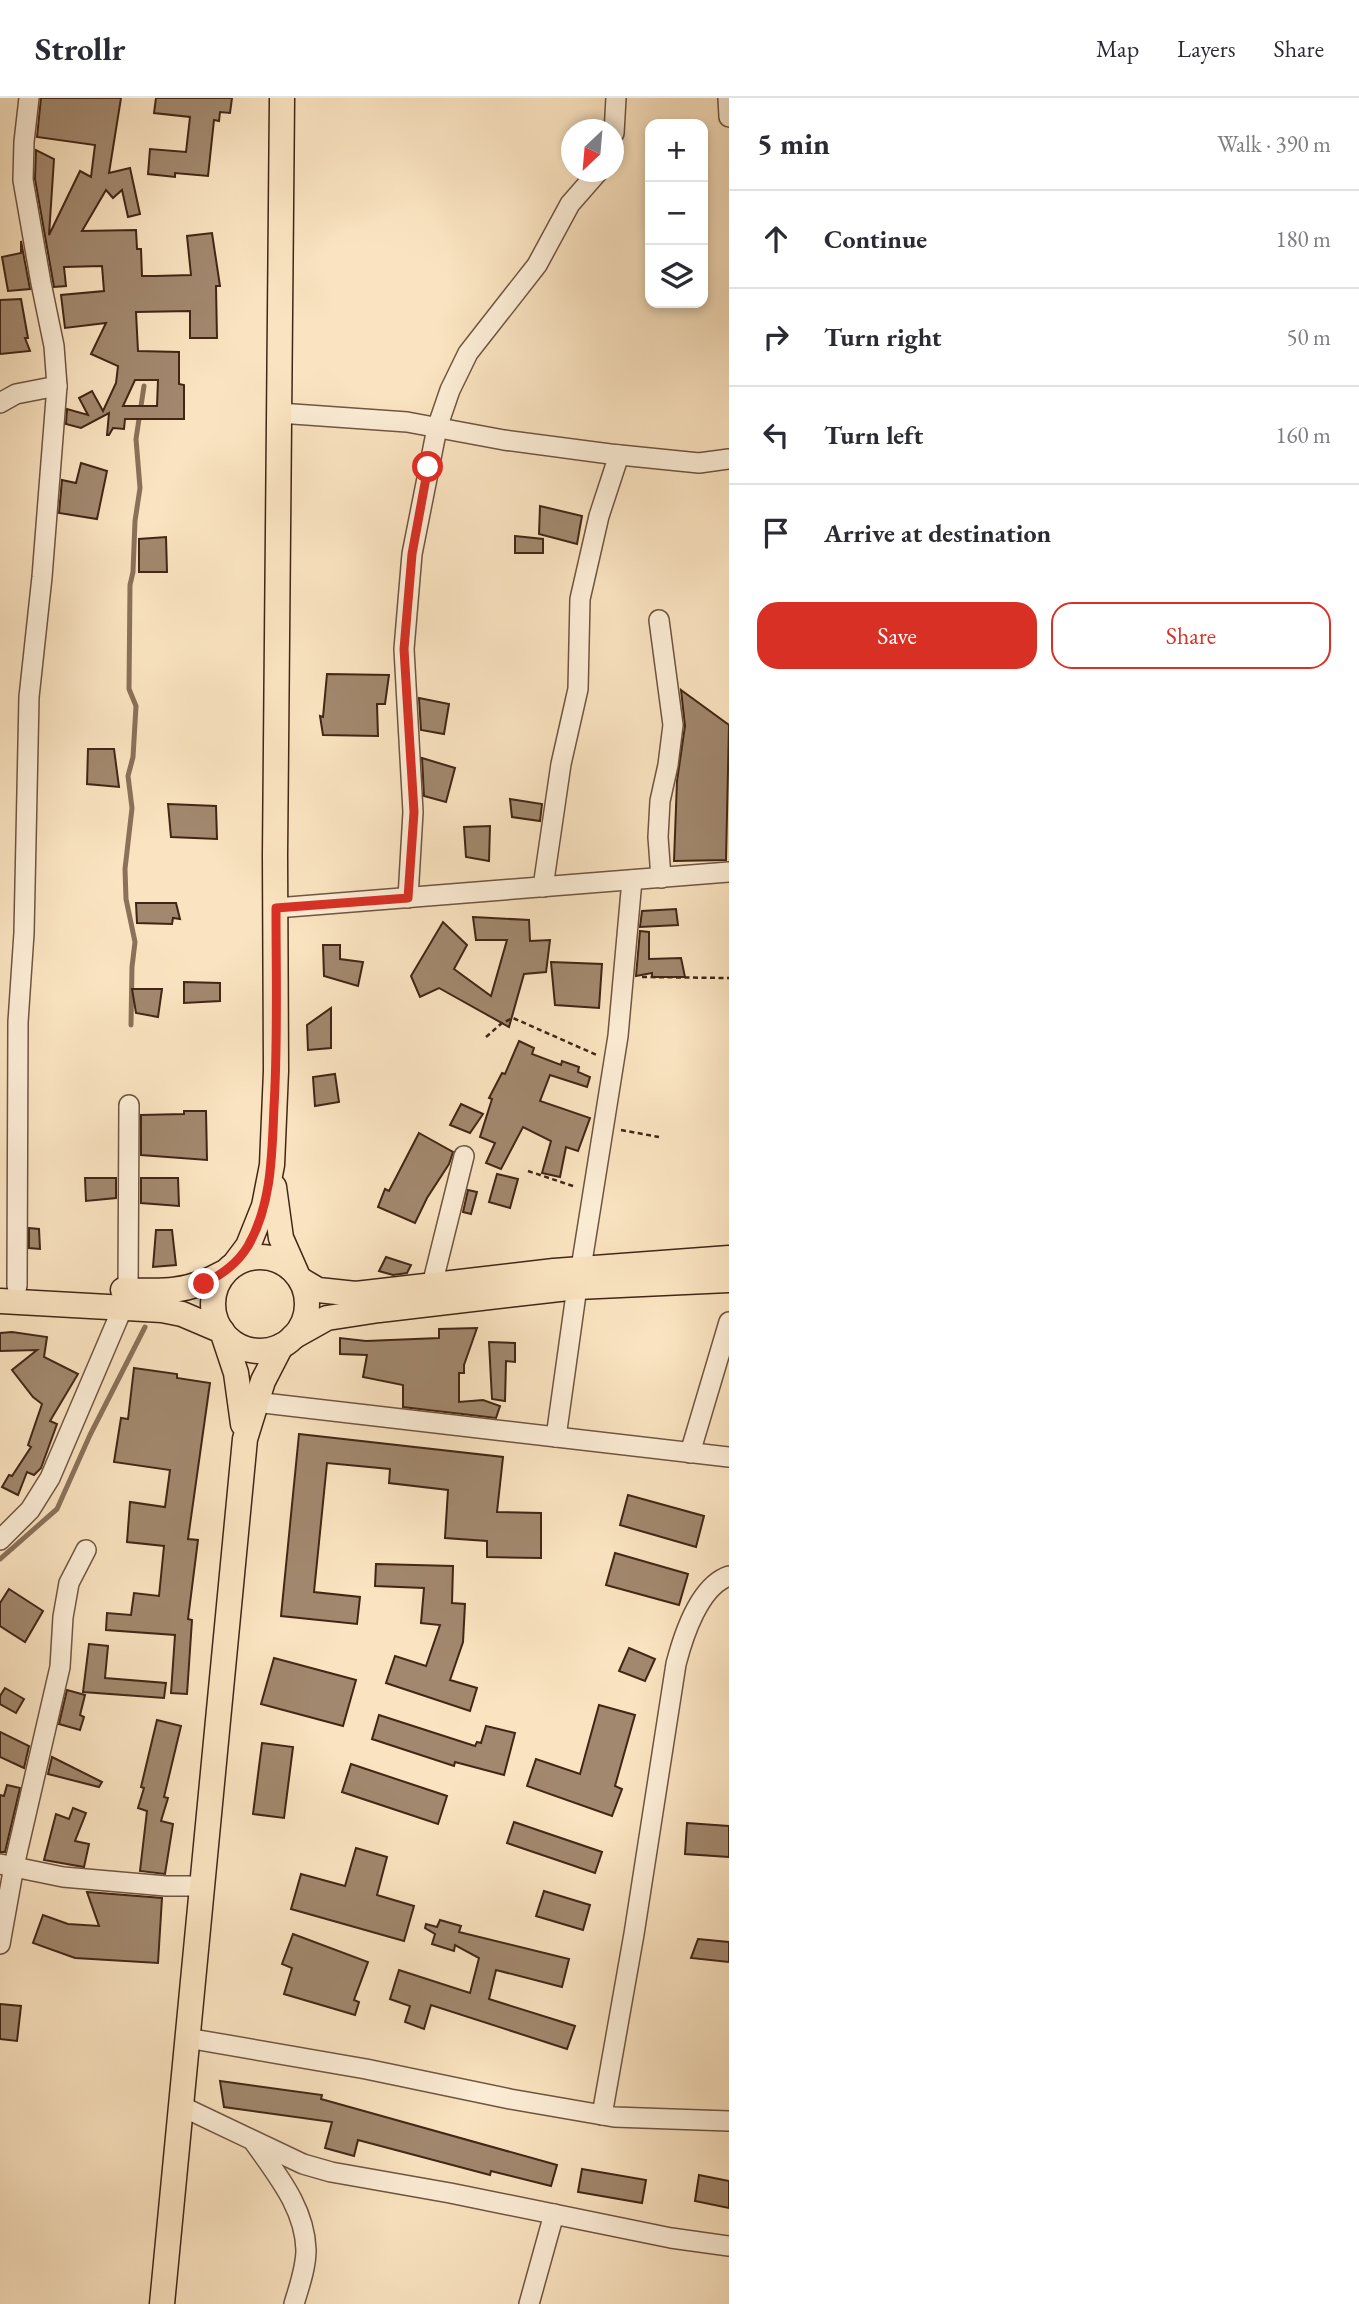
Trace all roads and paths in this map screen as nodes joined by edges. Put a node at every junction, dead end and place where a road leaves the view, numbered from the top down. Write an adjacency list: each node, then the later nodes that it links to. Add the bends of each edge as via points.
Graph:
1 (29, 98): 8 (street, via 23,180 54,345)
2 (282, 98): 10 (main road)
3 (616, 98): 6 (street)
4 (729, 98): 5 (street)
5 (729, 117)
6 (615, 119)
7 (589, 182): 11 (street, via 570,204 537,265 468,353)
8 (57, 386): 9 (street, via 16,394); 38 (street, via 29,697 24,933)
9 (0, 403)
10 (279, 413): 11 (street); 20 (main road)
11 (437, 428): 12 (street); 19 (street, via 412,554 404,649 414,812)
12 (619, 455): 13 (street, via 699,463); 18 (street, via 598,516 580,599 578,689 561,764)
13 (729, 460)
14 (659, 620): 16 (street, via 673,725 660,801)
15 (729, 872): 16 (street)
16 (661, 878): 17 (street)
17 (632, 880): 18 (street); 21 (street)
18 (543, 887): 19 (street)
19 (408, 898): 20 (street)
20 (276, 908): 29 (main road)
21 (625, 976): 22 (path); 24 (street)
22 (729, 978)
23 (486, 1037): 24 (path, via 513,1018)
24 (614, 1064): 26 (street)
25 (129, 1105): 39 (street)
26 (604, 1127): 27 (path); 31 (street)
27 (659, 1137)
28 (464, 1156): 37 (street)
29 (272, 1165): 33 (main road, via 264,1206 248,1246); 34 (main road, via 281,1238)
30 (528, 1171): 31 (path)
31 (593, 1192): 35 (street)
32 (729, 1258): 35 (main road)
33 (230, 1268): 34 (main road, via 251,1257 267,1256); 39 (main road, via 204,1284); 41 (main road, via 215,1287 212,1304)
34 (299, 1276): 37 (main road, via 318,1290 356,1294); 42 (main road, via 308,1301 306,1318 299,1333)
35 (579, 1278): 36 (main road); 37 (main road); 42 (main road, via 327,1318); 44 (street)
36 (729, 1280)
37 (432, 1285)
38 (6, 1291): 39 (main road)
39 (126, 1299): 41 (main road); 48 (street, via 50,1478 30,1510)
40 (729, 1322): 46 (street)
41 (222, 1331): 42 (main road, via 239,1346 255,1351 272,1350); 45 (main road, via 236,1374)
42 (287, 1342): 43 (main road)
43 (255, 1402): 44 (street); 45 (main road)
44 (556, 1437): 46 (street)
45 (245, 1439): 52 (main road)
46 (690, 1453): 47 (street)
47 (729, 1457)
48 (0, 1540)
49 (86, 1550): 51 (street, via 69,1583 60,1667)
50 (729, 1576): 56 (street, via 704,1596 676,1664)
51 (7, 1865): 52 (street, via 63,1877); 53 (street)
52 (201, 1885): 54 (main road)
53 (0, 1944)
54 (187, 2038): 55 (main road); 56 (street)
55 (181, 2106): 58 (street); 61 (main road)
56 (602, 2115): 57 (street)
57 (729, 2121)
58 (252, 2140): 59 (street, via 331,2172); 62 (street, via 291,2194 303,2225 306,2251)
59 (554, 2214): 60 (street); 63 (street)
60 (729, 2246)
61 (162, 2304)
62 (294, 2304)
63 (529, 2304)

